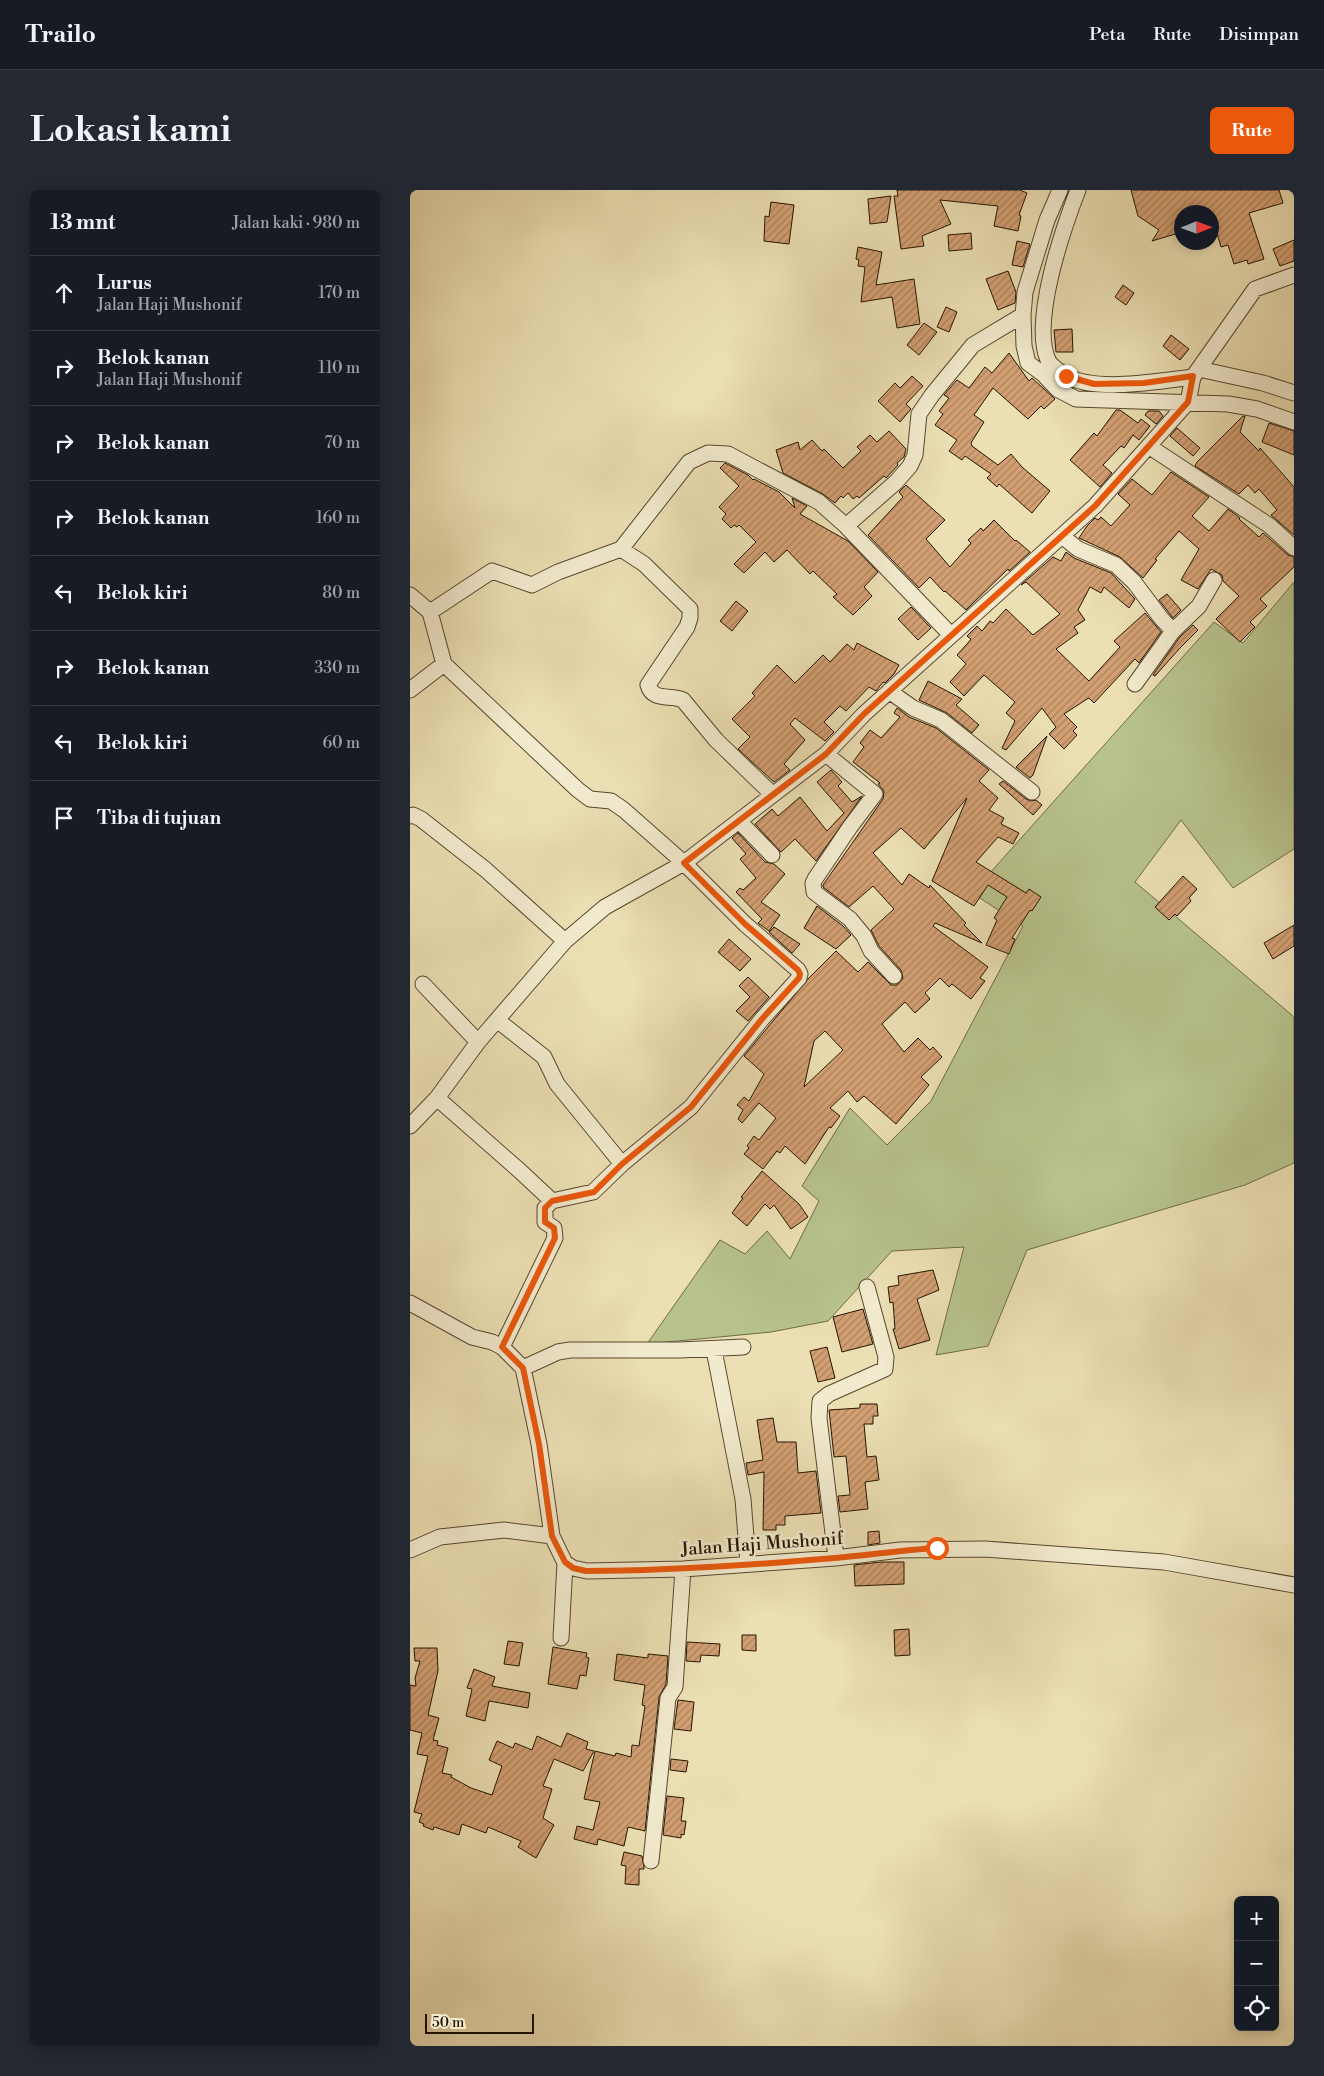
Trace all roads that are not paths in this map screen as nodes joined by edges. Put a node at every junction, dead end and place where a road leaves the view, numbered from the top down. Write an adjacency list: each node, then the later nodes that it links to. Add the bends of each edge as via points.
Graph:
1 (1060, 190): 4 (street, via 1047,220 1025,292)
2 (1078, 190): 5 (street, via 1048,289 1043,340 1048,362 1066,376 1094,384)
3 (1294, 275): 5 (street, via 1255,289)
4 (1023, 315): 5 (street, via 1028,363 1057,389 1076,399); 9 (street, via 973,345 919,414 915,455 910,466)
5 (1192, 385): 6 (street, via 1263,383); 7 (street, via 1228,404 1257,408); 8 (street)
6 (1294, 393)
7 (1294, 422)
8 (1150, 447): 10 (street); 11 (street, via 1270,526)
9 (846, 526): 12 (street, via 818,502 795,488 728,454 708,453 689,462); 17 (street)
10 (1062, 536): 16 (street, via 1078,549 1116,565 1134,582); 17 (street)
11 (1294, 548)
12 (621, 549): 15 (street, via 532,585 492,571); 24 (street, via 644,564 690,609 687,627 648,685 650,691 660,697 676,696 683,700 716,740)
13 (1214, 580): 16 (street, via 1199,606)
14 (410, 595): 15 (street)
15 (430, 612): 18 (street)
16 (1173, 631): 19 (street)
17 (951, 635): 21 (street)
18 (444, 664): 20 (street); 28 (street, via 578,790 590,799 616,804)
19 (1135, 684)
20 (410, 690)
21 (890, 692): 22 (street); 23 (street, via 913,708 941,720)
22 (826, 754): 24 (street); 30 (street, via 875,794 815,879 814,892 850,919 871,951)
23 (1032, 792)
24 (772, 794): 26 (street)
25 (410, 816): 29 (street, via 420,819 486,870)
26 (739, 820): 27 (street); 28 (street)
27 (772, 855)
28 (684, 863): 29 (street, via 605,908); 36 (street, via 800,974 691,1107)
29 (565, 941): 32 (street)
30 (894, 976)
31 (423, 984): 33 (street)
32 (497, 1020): 33 (street); 36 (street, via 544,1057 557,1084)
33 (478, 1042): 34 (street)
34 (437, 1098): 35 (street); 37 (street)
35 (410, 1126)
36 (622, 1164): 37 (street, via 594,1192)
37 (552, 1201): 40 (street, via 545,1208 544,1215 545,1222 554,1228 555,1238)
38 (868, 1286): 46 (street, via 886,1356 885,1369 820,1401 819,1418)
39 (410, 1303): 40 (street, via 472,1337)
40 (502, 1347): 43 (street)
41 (743, 1347): 42 (street)
42 (714, 1350): 43 (street, via 570,1350); 48 (street, via 743,1499)
43 (523, 1368): 44 (street, via 541,1454)
44 (552, 1536): 45 (street, via 504,1530 440,1537); 47 (street)
45 (410, 1550)
46 (836, 1558): 48 (street, Jalan Haji Mushonif); 50 (street, Jalan Haji Mushonif, via 900,1550 985,1549 1164,1562)
47 (565, 1562): 49 (street, Jalan Haji Mushonif, via 586,1571); 51 (street)
48 (748, 1564): 49 (street, Jalan Haji Mushonif)
49 (683, 1569): 52 (street, via 675,1687 668,1698)
50 (1294, 1585)
51 (561, 1638)
52 (651, 1862)

